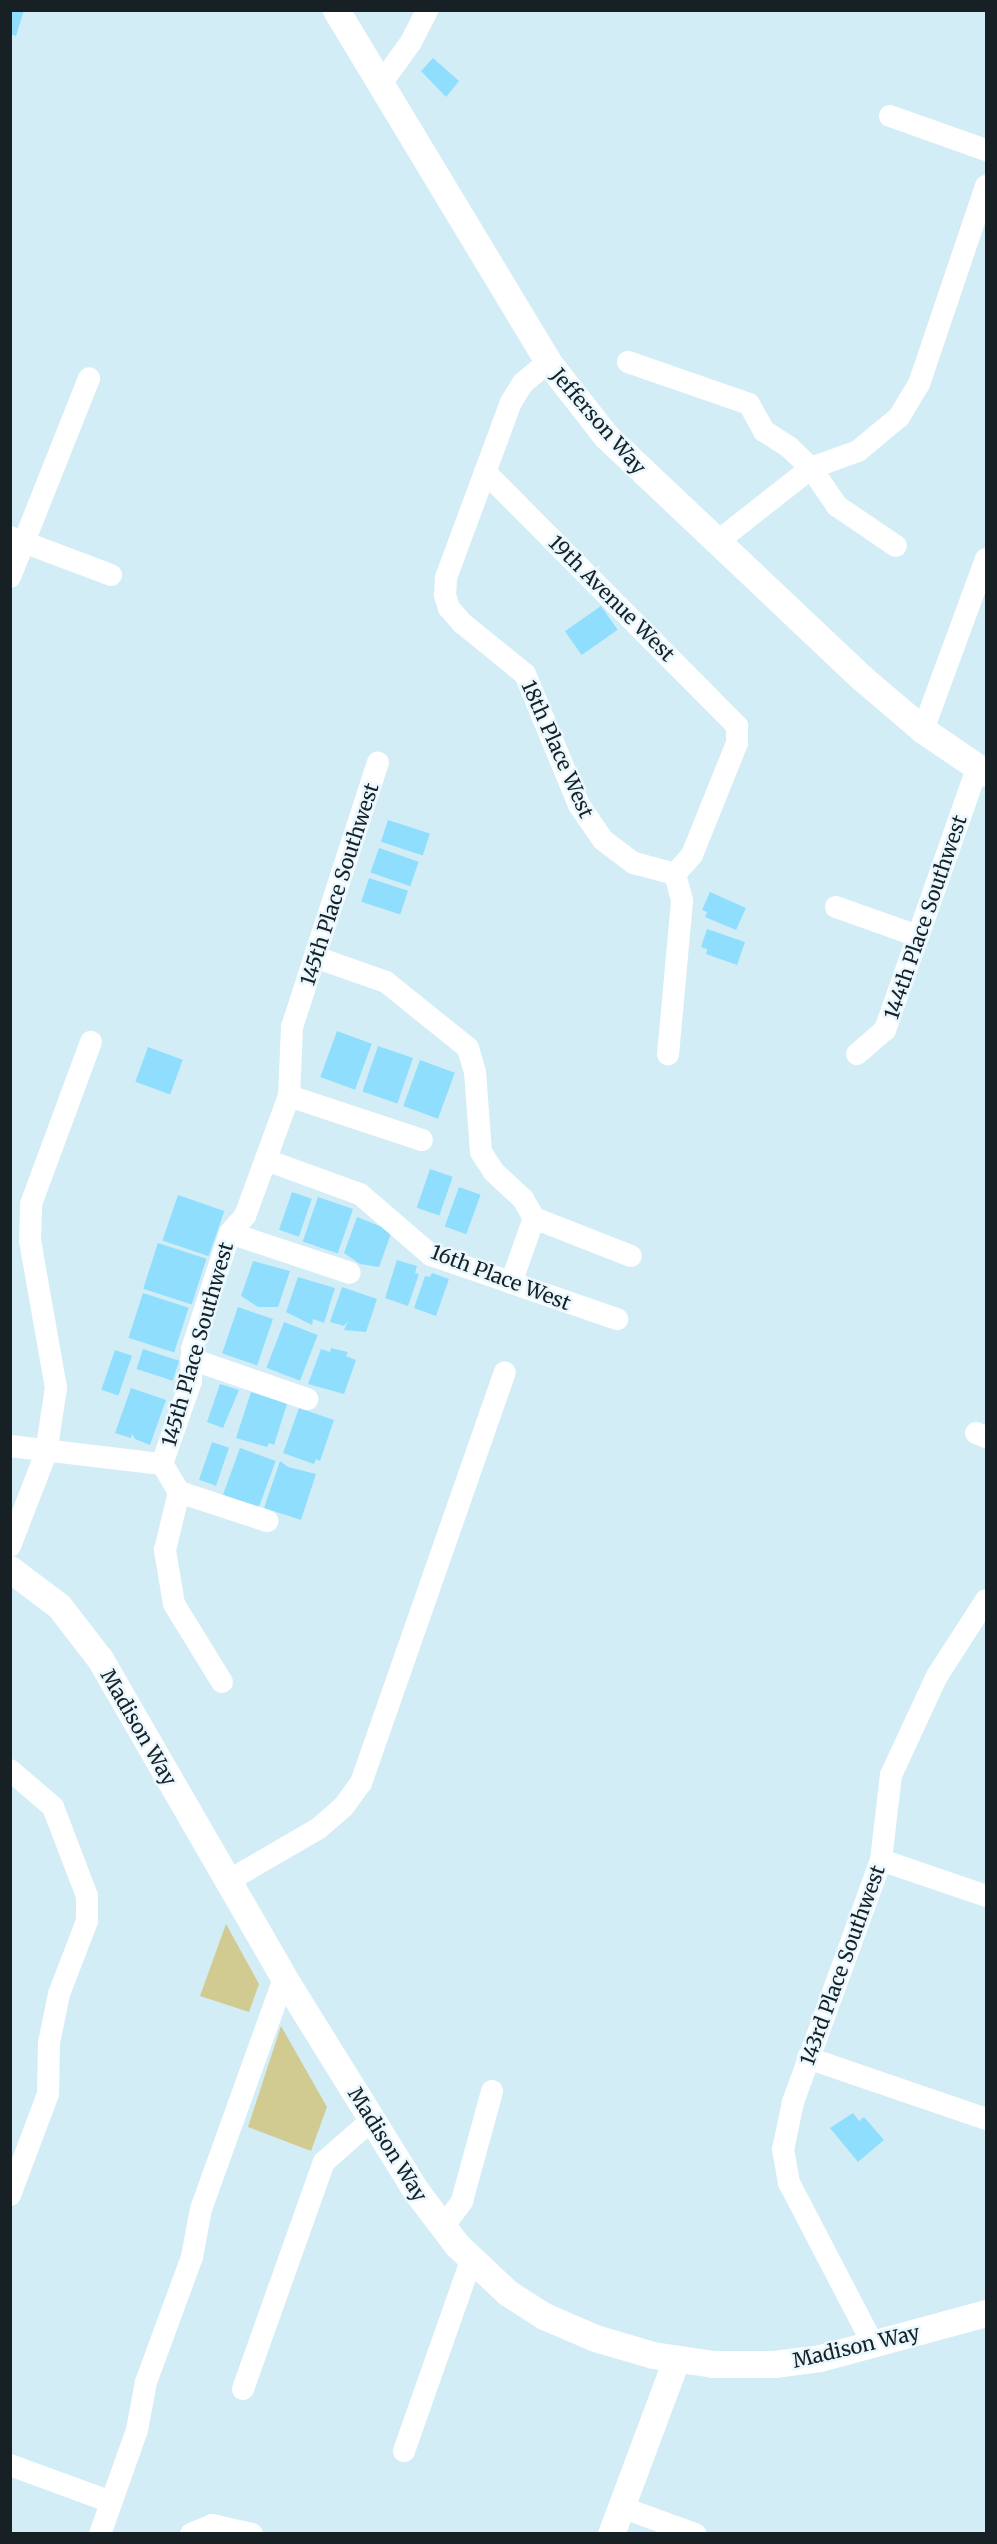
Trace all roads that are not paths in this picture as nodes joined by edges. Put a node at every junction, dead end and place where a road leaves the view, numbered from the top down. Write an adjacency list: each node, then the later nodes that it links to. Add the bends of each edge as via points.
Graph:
1 (336, 10): 3 (street, Jefferson Way)
2 (427, 10): 3 (street)
3 (380, 86): 7 (street, Jefferson Way)
4 (890, 116): 5 (street)
5 (987, 150)
6 (987, 186): 10 (street, via 919,384 899,417 858,451)
7 (548, 362): 11 (street, via 523,383 511,402); 13 (street, Jefferson Way, via 606,436)
8 (628, 363): 10 (street, via 748,404 764,431)
9 (89, 378): 12 (street)
10 (811, 468): 13 (street); 14 (street, via 837,506)
11 (485, 472): 21 (street, 18th Place West, via 447,578 449,608 525,674 579,805 603,840 634,863); 21 (street, 19th Avenue West, via 737,726 737,743 692,855)
12 (17, 540): 16 (street); 17 (street)
13 (717, 542): 18 (street, Jefferson Way, via 862,678)
14 (896, 546)
15 (987, 559): 18 (street)
16 (111, 575)
17 (10, 577)
18 (924, 730): 20 (street, Jefferson Way)
19 (378, 763): 24 (street, 145th Place Southwest)
20 (984, 771): 23 (street, 144th Place Southwest)
21 (675, 874): 26 (street, via 682,901)
22 (836, 907): 23 (street)
23 (918, 936): 27 (street, 144th Place Southwest, via 885,1030)
24 (315, 957): 28 (street, 145th Place Southwest, via 292,1027); 31 (street, via 386,982 468,1048 475,1072 481,1152 494,1172 523,1199)
25 (91, 1042): 33 (street)
26 (668, 1054)
27 (857, 1054)
28 (289, 1096): 29 (street); 30 (street, 145th Place Southwest)
29 (422, 1140)
30 (266, 1160): 32 (street, 145th Place Southwest, via 245,1216); 36 (street, 16th Place West, via 360,1194 431,1255)
31 (534, 1218): 34 (street); 36 (street)
32 (230, 1233): 35 (street); 38 (street, 145th Place Southwest)
33 (20, 1241): 42 (street, via 56,1388)
34 (632, 1256)
35 (350, 1273)
36 (511, 1283): 37 (street, 16th Place West)
37 (617, 1319)
38 (191, 1359): 40 (street); 43 (street, 145th Place Southwest, via 191,1381)
39 (505, 1372): 52 (street, via 361,1783 344,1806 319,1828)
40 (307, 1399)
41 (10, 1446): 42 (street)
42 (46, 1453): 43 (street); 46 (street)
43 (162, 1464): 44 (street, 145th Place Southwest)
44 (179, 1492): 45 (street); 49 (street, via 165,1550 174,1604)
45 (267, 1521)
46 (10, 1546)
47 (10, 1569): 52 (street, Madison Way, via 59,1606 100,1659)
48 (987, 1600): 51 (street, 143rd Place Southwest, via 937,1676 891,1775)
49 (222, 1682)
50 (10, 1770): 59 (street, via 53,1807 87,1896 87,1921 59,1994 49,2043 48,2094)
51 (881, 1860): 53 (street); 55 (street, 143rd Place Southwest)
52 (228, 1881): 54 (street, Madison Way)
53 (987, 1896)
54 (284, 1978): 58 (street, Madison Way); 68 (street, via 201,2210 192,2257 146,2382 137,2430)
55 (808, 2058): 57 (street); 63 (street, 143rd Place Southwest, via 783,2150 789,2183)
56 (492, 2091): 60 (street, via 462,2201)
57 (987, 2118)
58 (373, 2119): 60 (street, Madison Way); 65 (street, via 324,2162)
59 (10, 2195)
60 (442, 2228): 61 (street, Madison Way)
61 (471, 2261): 64 (street, Madison Way, via 508,2293 544,2316 625,2348); 66 (street)
62 (986, 2315): 63 (street, Madison Way)
63 (874, 2346): 64 (street, Madison Way, via 774,2364)
64 (676, 2360): 69 (street)
65 (243, 2389)
66 (404, 2451)
67 (10, 2465): 68 (street)
68 (111, 2502): 70 (street)
69 (621, 2507): 73 (street); 74 (street)
70 (100, 2534)
71 (191, 2534): 72 (street, via 212,2525)
72 (252, 2534)
73 (611, 2534)
74 (695, 2534)

